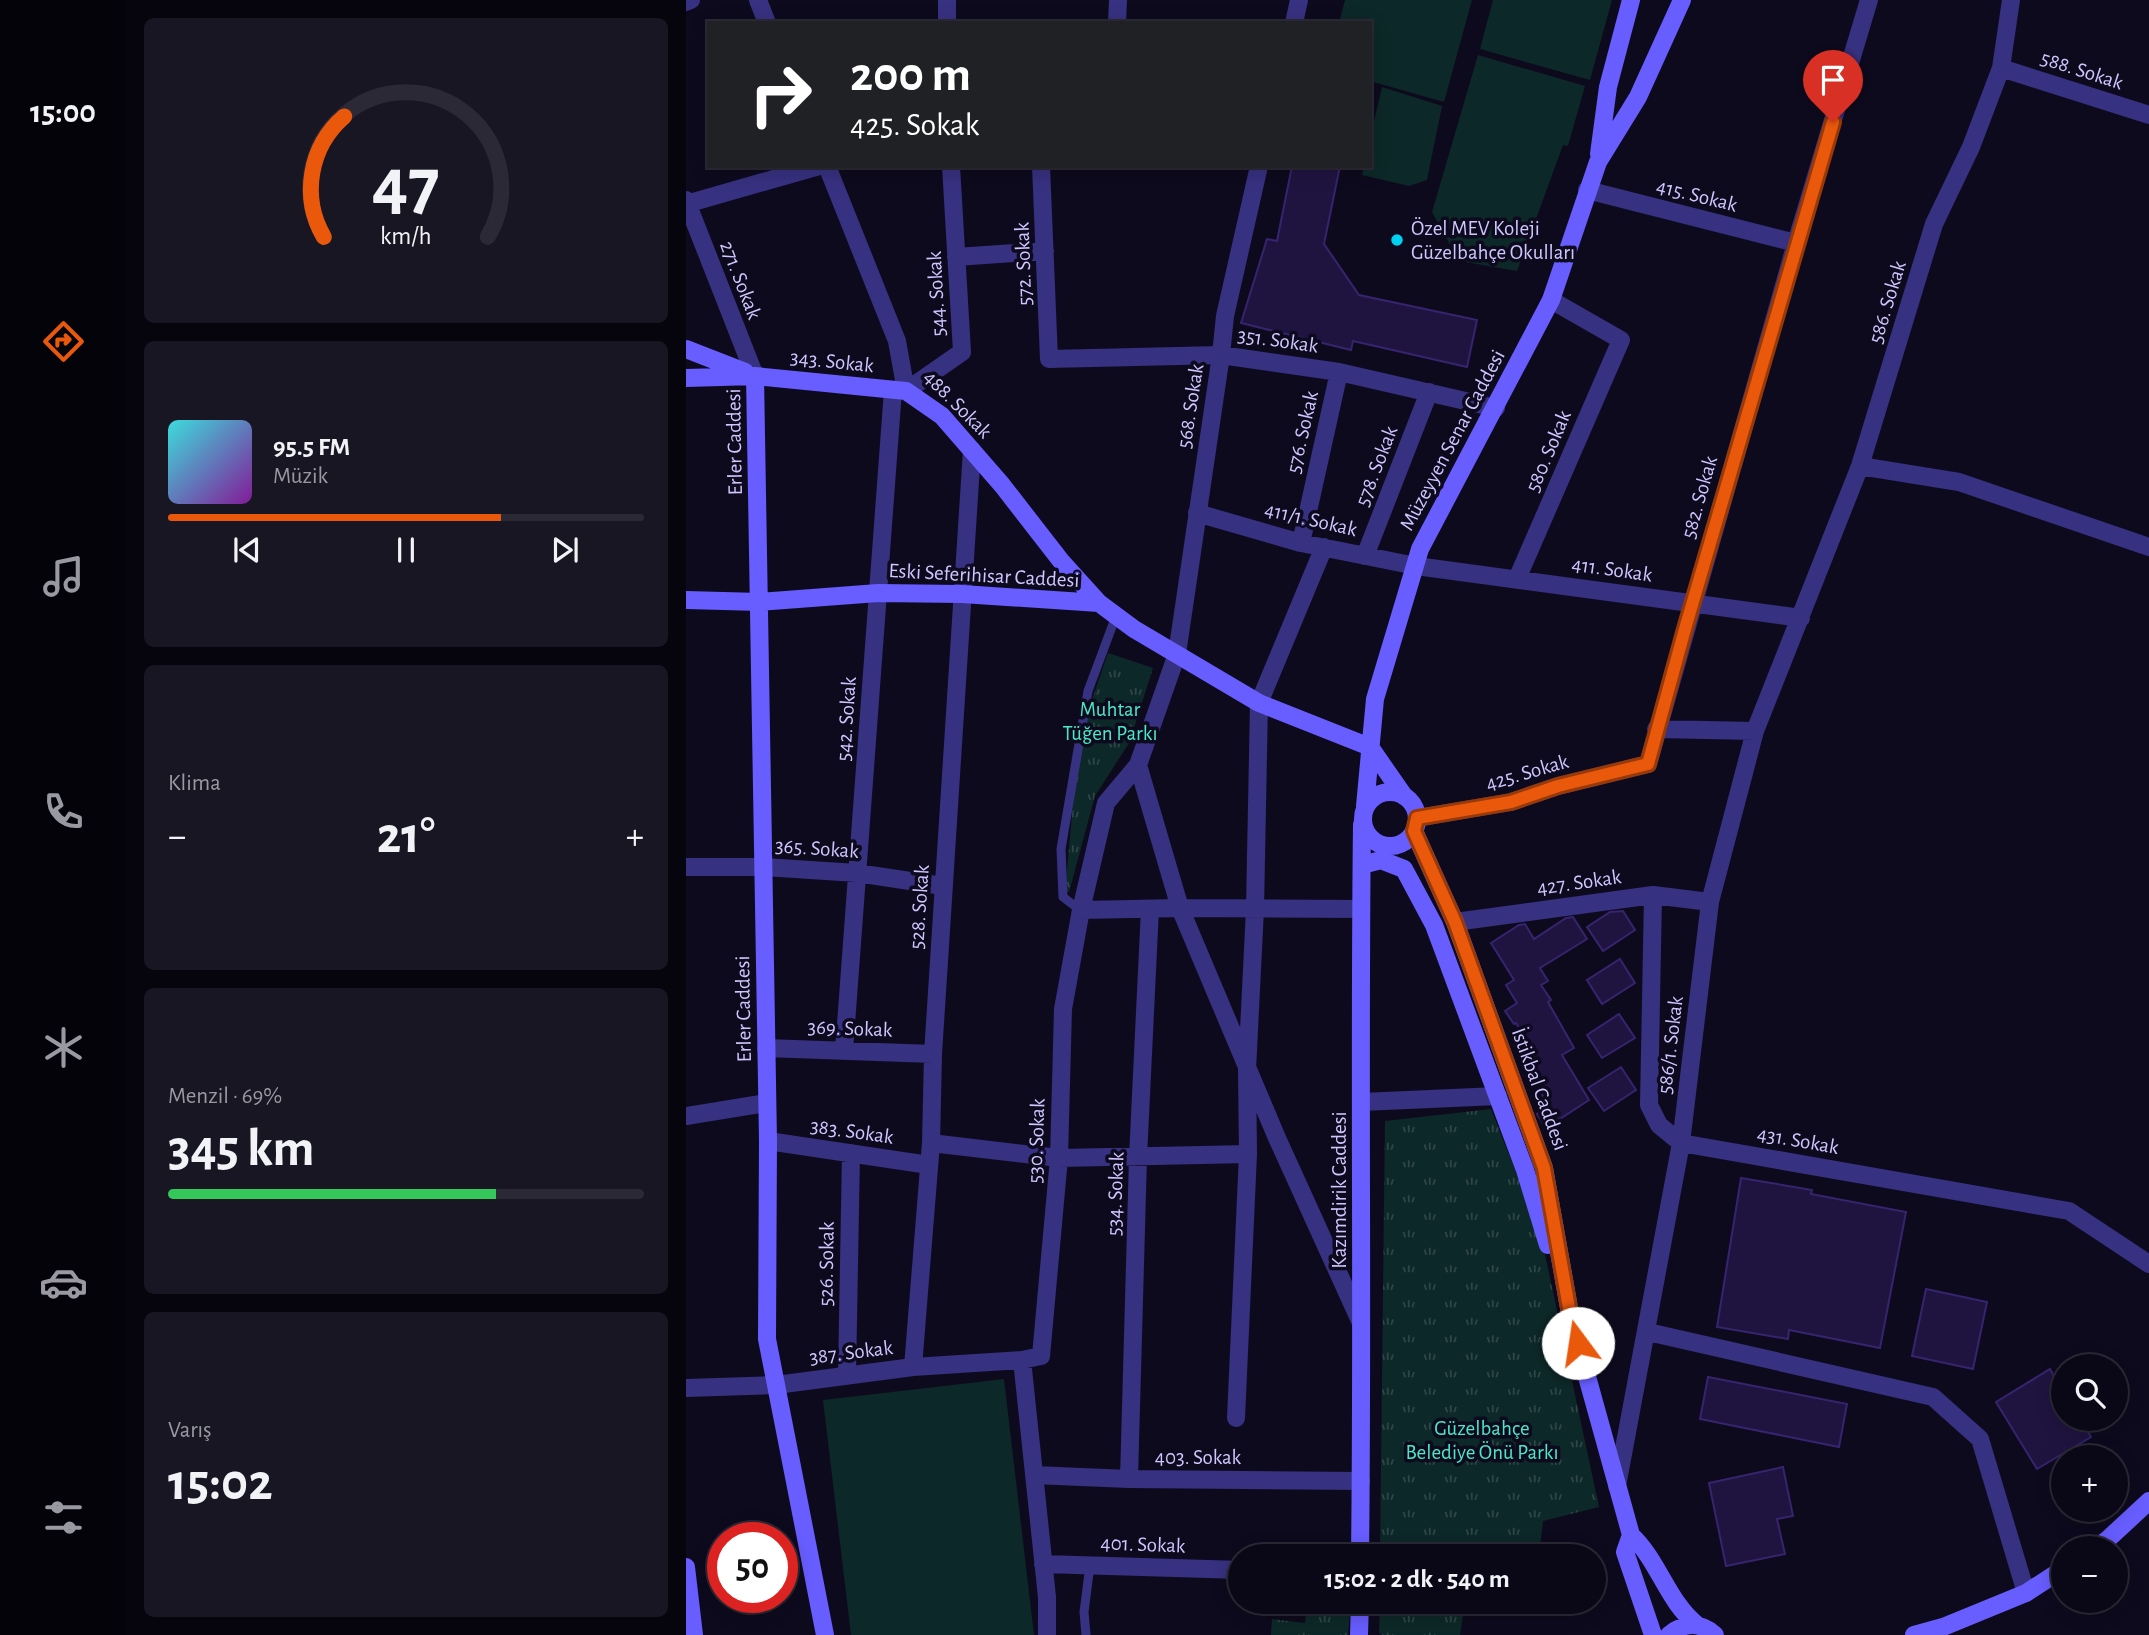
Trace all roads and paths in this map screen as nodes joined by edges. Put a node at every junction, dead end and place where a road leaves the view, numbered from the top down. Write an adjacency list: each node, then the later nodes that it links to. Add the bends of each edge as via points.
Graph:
1 (691, 0): 10 (street)
2 (758, 0): 11 (street)
3 (947, 0): 12 (street)
4 (1118, 0): 13 (street)
5 (1299, 0): 14 (street)
6 (1631, 0): 17 (main road, Müzeyyen Senar Caddesi, via 1608,87)
7 (1682, 0): 17 (main road, Müzeyyen Senar Caddesi, via 1638,97)
8 (1869, 0): 25 (street, 582. Sokak)
9 (2011, 0): 15 (street, 586. Sokak)
10 (686, 2)
11 (766, 21)
12 (947, 21)
13 (1117, 21)
14 (1294, 21)
15 (2001, 68): 16 (street, 588. Sokak); 39 (street, 586. Sokak, via 1971,147 1934,224)
16 (2149, 115)
17 (1598, 162): 23 (main road, Müzeyyen Senar Caddesi)
18 (812, 168): 24 (street)
19 (828, 168): 35 (street, 488. Sokak, via 897,341)
20 (951, 168): 27 (street, 544. Sokak)
21 (1041, 168): 26 (street, 572. Sokak)
22 (1259, 168): 30 (street, 568. Sokak, via 1225,316)
23 (1587, 190): 25 (street, 415. Sokak); 28 (main road, Müzeyyen Senar Caddesi)
24 (686, 202): 33 (street, 271. Sokak)
25 (1796, 243): 51 (street, 582. Sokak)
26 (1045, 251): 27 (street); 31 (street, 572. Sokak)
27 (956, 257): 35 (street, 544. Sokak, via 962,352)
28 (1551, 300): 37 (main road, Müzeyyen Senar Caddesi); 46 (street, 580. Sokak, via 1621,340)
29 (686, 349): 33 (main road)
30 (1221, 355): 31 (street, 351. Sokak); 32 (street, 351. Sokak); 40 (street, 568. Sokak)
31 (1049, 359)
32 (1339, 372): 36 (street, 351. Sokak); 41 (street, 576. Sokak)
33 (755, 376): 34 (main road); 35 (main road, 343. Sokak); 50 (main road, Erler Caddesi)
34 (686, 377)
35 (899, 390): 38 (main road, 488. Sokak, via 942,416); 47 (street, 542. Sokak)
36 (1429, 392): 37 (street, 351. Sokak); 44 (street, 578. Sokak)
37 (1496, 408): 45 (main road, Müzeyyen Senar Caddesi, via 1420,549)
38 (972, 450): 48 (street, 528. Sokak); 52 (main road, 488. Sokak)
39 (1860, 466): 43 (street, via 1959,482); 54 (street, 586. Sokak)
40 (1197, 513): 41 (street, 411/1. Sokak); 55 (street, 568. Sokak)
41 (1301, 543): 42 (street, 411/1. Sokak)
42 (1324, 547): 44 (street, 411/1. Sokak); 56 (street)
43 (2149, 547)
44 (1365, 556): 45 (street, 411/1. Sokak)
45 (1416, 566): 46 (street, 411. Sokak); 59 (main road, Müzeyyen Senar Caddesi, via 1375,699)
46 (1517, 579): 51 (street, 411. Sokak)
47 (878, 593): 48 (main road, Eski Seferihisar Caddesi); 50 (main road, Eski Seferihisar Caddesi); 70 (street, 542. Sokak)
48 (962, 594): 52 (main road, Eski Seferihisar Caddesi); 71 (street, 528. Sokak)
49 (686, 600): 50 (main road, Eski Seferihisar Caddesi)
50 (760, 602): 68 (main road, Erler Caddesi)
51 (1692, 603): 54 (street, 411. Sokak); 57 (street, 582. Sokak)
52 (1099, 604): 53 (main road, Eski Seferihisar Caddesi)
53 (1116, 616): 55 (main road, Eski Seferihisar Caddesi); 78 (lane, via 1088,691 1061,849 1063,897)
54 (1801, 618): 58 (street, 586/1. Sokak)
55 (1177, 654): 56 (main road, Eski Seferihisar Caddesi); 61 (street, 530. Sokak)
56 (1259, 704): 59 (main road, Eski Seferihisar Caddesi); 76 (street)
57 (1656, 729): 58 (street); 60 (street, 582. Sokak)
58 (1755, 732): 73 (street, 586/1. Sokak)
59 (1370, 747): 62 (main road); 63 (main road, Müzeyyen Senar Caddesi)
60 (1648, 764): 64 (street, 425. Sokak)
61 (1138, 765): 74 (street); 78 (street, 530. Sokak, via 1106,803)
62 (1404, 796): 63 (main road, via 1386,791 1370,799); 64 (main road, via 1415,809)
63 (1364, 815): 65 (main road, via 1371,840); 66 (main road, Kazımdirik Caddesi)
64 (1416, 825): 65 (main road, via 1403,843); 79 (main road, İstikbal Caddesi)
65 (1391, 846): 69 (main road)
66 (1362, 864): 69 (main road, via 1381,860); 77 (main road, Kazımdirik Caddesi)
67 (686, 867): 68 (street, 365. Sokak)
68 (764, 867): 70 (street, 365. Sokak); 80 (main road, Erler Caddesi)
69 (1404, 869): 84 (main road, via 1434,925)
70 (857, 873): 71 (street, 365. Sokak); 81 (street, 542. Sokak)
71 (943, 886): 82 (street, 528. Sokak)
72 (1653, 895): 73 (street, 427. Sokak); 79 (street, 427. Sokak); 90 (street, via 1648,1105 1659,1125)
73 (1710, 902): 90 (street, 586/1. Sokak)
74 (1180, 908): 75 (street); 76 (street); 83 (street)
75 (1150, 909): 78 (street); 93 (street, 534. Sokak)
76 (1255, 909): 77 (street); 83 (street)
77 (1360, 909): 85 (main road, Kazımdirik Caddesi)
78 (1082, 910): 94 (street, 530. Sokak, via 1063,1009)
79 (1455, 922): 97 (main road, İstikbal Caddesi, via 1544,1168)
80 (766, 1048): 81 (street, 369. Sokak); 86 (main road, Erler Caddesi)
81 (844, 1051): 82 (street, 369. Sokak)
82 (933, 1054): 89 (street, 528. Sokak)
83 (1247, 1070): 92 (street); 98 (street)
84 (1498, 1096): 85 (street); 97 (main road)
85 (1362, 1102): 98 (main road, Kazımdirik Caddesi)
86 (767, 1103): 87 (street); 88 (main road, Erler Caddesi)
87 (686, 1116)
88 (768, 1141): 91 (street, 383. Sokak); 103 (main road, Erler Caddesi, via 766,1339)
89 (931, 1143): 94 (street); 95 (street, 528. Sokak)
90 (1681, 1143): 96 (street, 431. Sokak, via 2069,1212); 99 (street, 586/1. Sokak)
91 (850, 1153): 95 (street, 383. Sokak); 102 (street, 526. Sokak)
92 (1248, 1154): 93 (street); 105 (street)
93 (1139, 1157): 94 (street); 107 (street, 534. Sokak)
94 (1059, 1158): 100 (street, 530. Sokak, via 1041,1356)
95 (929, 1165): 101 (street, 528. Sokak)
96 (2149, 1264)
97 (1571, 1319): 109 (main road, İstikbal Caddesi)
98 (1363, 1326): 108 (main road, Kazımdirik Caddesi)
99 (1648, 1332): 109 (street, 586/1. Sokak); 119 (street, via 1933,1397 1980,1439)
100 (1022, 1360): 101 (street, 387. Sokak); 106 (street)
101 (913, 1367): 102 (street, 387. Sokak)
102 (847, 1375): 103 (street, 387. Sokak)
103 (776, 1385): 104 (street, 387. Sokak); 123 (main road, Erler Caddesi)
104 (686, 1388)
105 (1236, 1418)
106 (1034, 1475): 107 (street, 403. Sokak); 114 (street)
107 (1129, 1479): 108 (street, 403. Sokak)
108 (1361, 1481): 113 (main road, Kazımdirik Caddesi)
109 (1617, 1486): 111 (main road, İstikbal Caddesi)
110 (2149, 1501): 112 (main road)
111 (1631, 1535): 121 (main road, İstikbal Caddesi, via 1644,1547 1681,1611); 127 (main road, İstikbal Caddesi, via 1625,1552)
112 (2111, 1536)
113 (1360, 1544)
114 (1043, 1564): 115 (street, 401. Sokak); 124 (street)
115 (1090, 1565): 117 (street, 401. Sokak); 125 (lane)
116 (686, 1567): 122 (main road)
117 (1228, 1570)
118 (2051, 1577): 119 (main road)
119 (2026, 1593): 130 (main road)
120 (1360, 1614): 126 (main road)
121 (1697, 1625): 128 (main road, via 1683,1626); 129 (main road, İstikbal Caddesi)
122 (694, 1635)
123 (825, 1635)
124 (1047, 1635)
125 (1086, 1635)
126 (1359, 1635)
127 (1653, 1635)
128 (1669, 1635)
129 (1715, 1635)
130 (1914, 1635)

